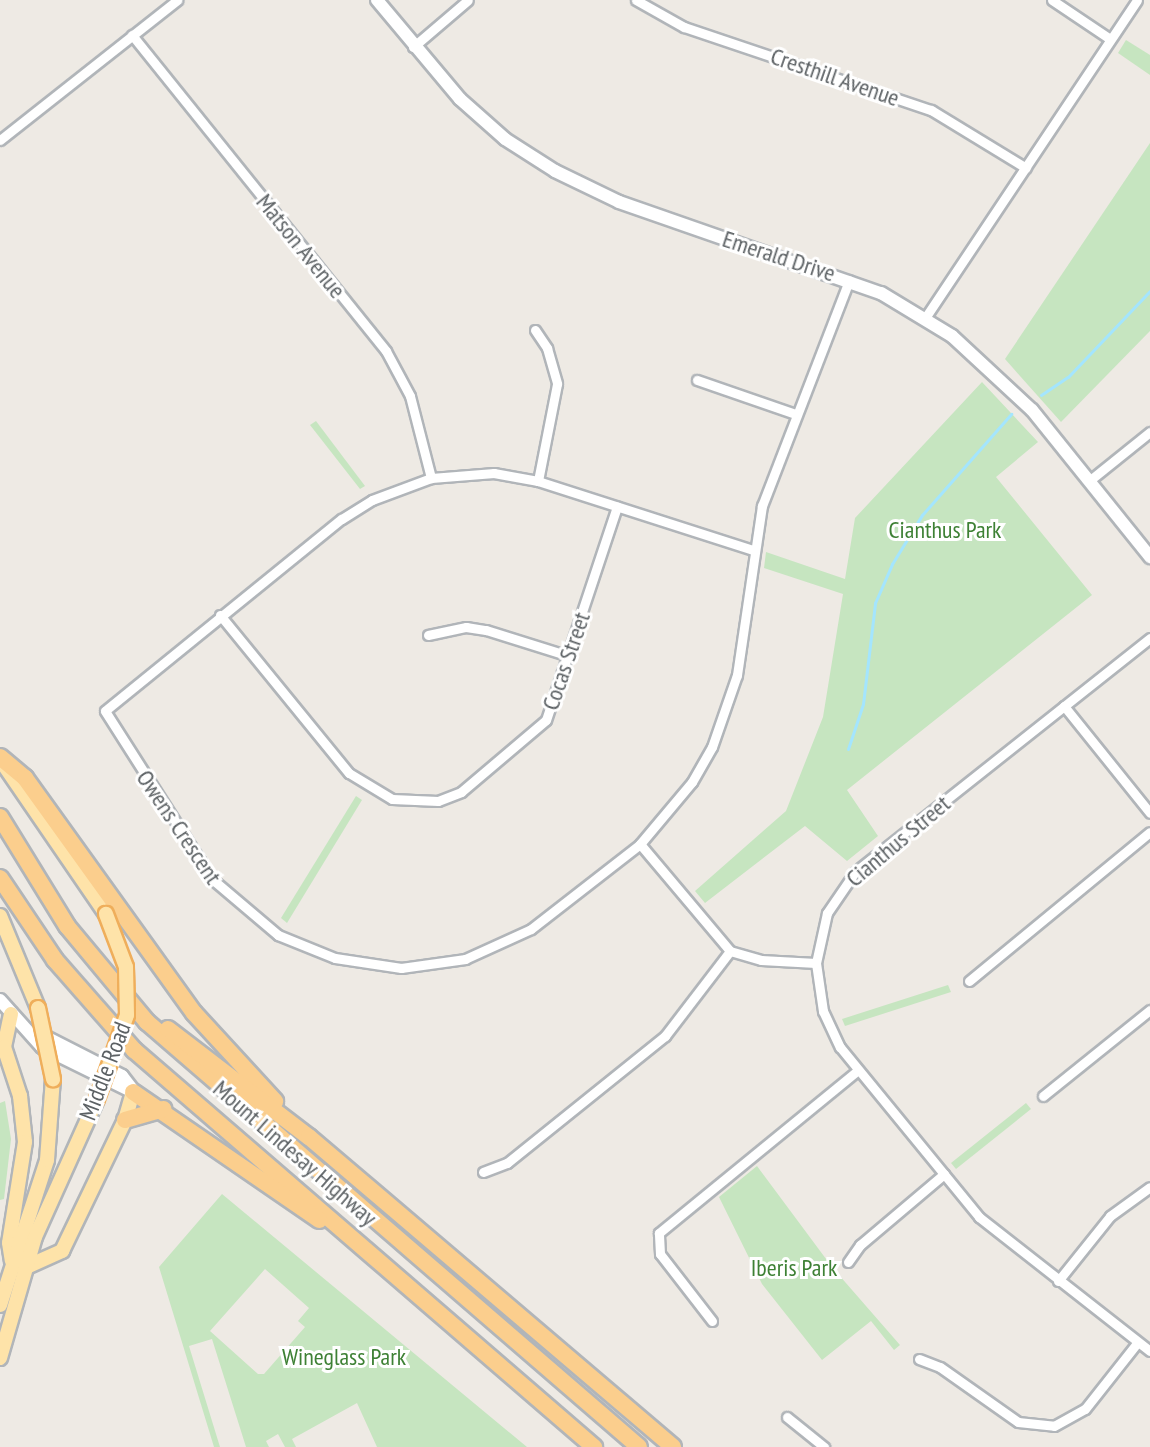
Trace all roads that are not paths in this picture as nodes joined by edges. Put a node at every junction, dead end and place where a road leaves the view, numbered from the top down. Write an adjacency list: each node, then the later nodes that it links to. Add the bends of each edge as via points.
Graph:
1 (177, 0): 7 (street)
2 (377, 0): 9 (street, Emerald Drive)
3 (468, 0): 9 (street)
4 (636, 0): 11 (street, Cresthill Avenue, via 684,27 931,110)
5 (1052, 0): 8 (street)
6 (1137, 0): 8 (street)
7 (132, 35): 10 (street); 18 (street, Matson Avenue, via 386,351 410,396)
8 (1110, 39): 11 (street)
9 (413, 47): 12 (street, Emerald Drive, via 486,123 584,186)
10 (0, 140)
11 (1026, 168): 13 (street)
12 (849, 280): 13 (street, Emerald Drive); 16 (street, Owens Crescent)
13 (925, 318): 20 (street, Emerald Drive, via 1007,383)
14 (535, 330): 19 (street, via 547,348 557,384)
15 (697, 380): 16 (street)
16 (796, 414): 22 (street, Owens Crescent, via 762,506)
17 (1150, 432): 20 (street)
18 (431, 478): 19 (street, Owens Crescent, via 494,473); 24 (street, Owens Crescent, via 372,500 341,519)
19 (538, 481): 21 (street, Owens Crescent)
20 (1089, 481): 23 (street, Emerald Drive)
21 (617, 506): 22 (street, Owens Crescent); 27 (street, Cocas Street)
22 (753, 550): 33 (street, Owens Crescent, via 737,675 712,747 692,782)
23 (1150, 557)
24 (220, 615): 27 (street, Cocas Street, via 349,773 367,787 412,803 461,792 529,739 550,711); 33 (street, Owens Crescent, via 105,711 212,879 278,935 367,966 401,968 465,959 531,929)
25 (428, 635): 27 (street, via 466,627)
26 (1150, 638): 28 (street, Cianthus Street)
27 (569, 656)
28 (1064, 706): 30 (street); 37 (street, Cianthus Street, via 855,872 827,913)
29 (0, 758): 48 (highway, via 25,778 194,1013); 54 (main road, Middle Road, bridge, via 106,914 126,967 127,1015 97,1099)
30 (1150, 813)
31 (0, 817): 42 (highway, Mount Lindesay Highway, via 67,926)
32 (1150, 832): 38 (street)
33 (640, 844): 36 (street)
34 (0, 878): 52 (highway, Mount Lindesay Highway, via 55,960 111,1027)
35 (0, 916): 54 (main road, Middle Road, bridge, via 38,1008 53,1079 47,1160)
36 (730, 951): 37 (street, via 761,960); 49 (street, via 665,1036 507,1163)
37 (816, 963): 43 (street, Cianthus Street, via 827,1026)
38 (969, 981)
39 (0, 1000): 41 (street)
40 (1150, 1010): 45 (street)
41 (11, 1014): 44 (street, via 122,1076); 54 (main road, via 4,1047 20,1096 25,1142 9,1243)
42 (147, 1022): 48 (highway, via 168,1029); 64 (highway, Mount Lindesay Highway)
43 (858, 1070): 50 (street, Cianthus Street); 57 (street, via 659,1233 660,1254)
44 (133, 1092): 46 (highway); 47 (main road)
45 (1043, 1096)
46 (163, 1109): 47 (highway); 52 (highway, via 300,1210)
47 (125, 1120): 54 (main road, via 62,1251)
48 (309, 1137): 65 (highway)
49 (483, 1172)
50 (944, 1174): 53 (street, via 860,1245); 55 (street, Cianthus Street, via 996,1235)
51 (1150, 1187): 55 (street, via 1110,1216)
52 (342, 1232): 63 (highway, Mount Lindesay Highway)
53 (848, 1262)
54 (18, 1265): 56 (main road, Middle Road); 60 (main road, Middle Road)
55 (1058, 1281): 58 (street, Cianthus Street)
56 (0, 1305)
57 (712, 1321)
58 (1138, 1342): 59 (street, Cianthus Street); 61 (street, via 1085,1409 1054,1426 1018,1422 940,1367)
59 (1150, 1351)
60 (0, 1358)
61 (919, 1359)
62 (787, 1417): 66 (street)
63 (594, 1447)
64 (639, 1447)
65 (673, 1447)
66 (824, 1447)

